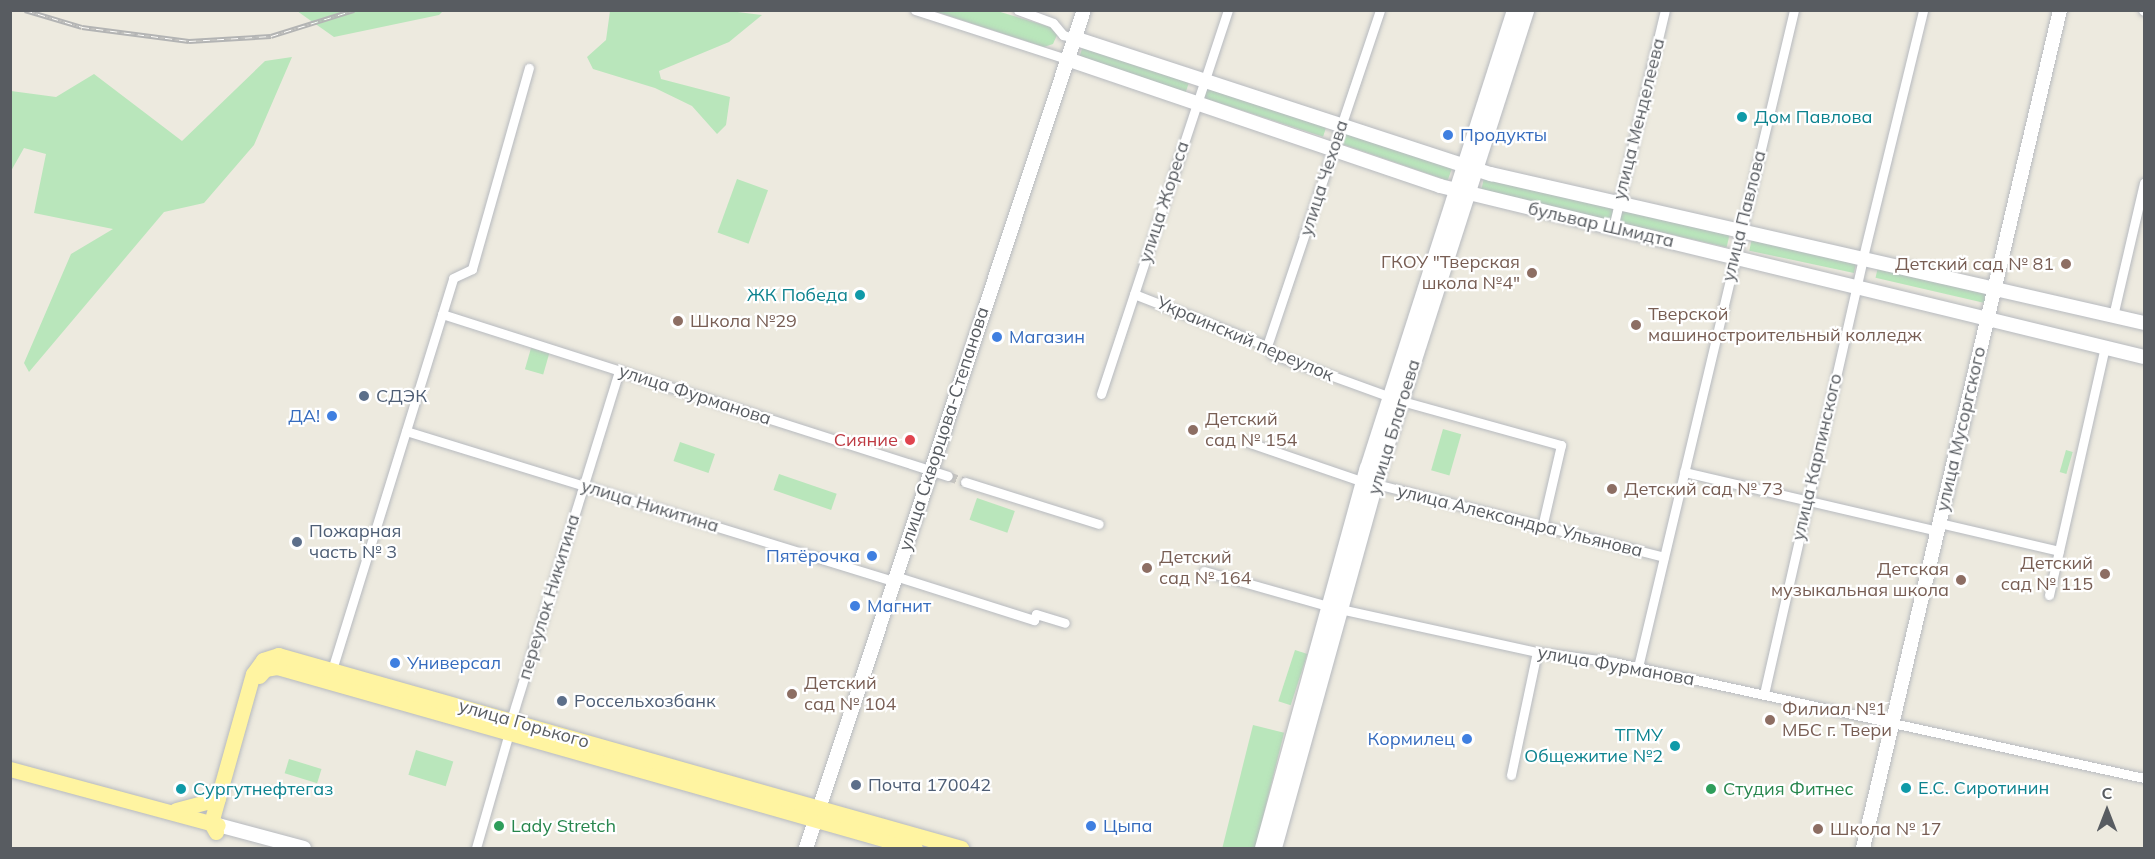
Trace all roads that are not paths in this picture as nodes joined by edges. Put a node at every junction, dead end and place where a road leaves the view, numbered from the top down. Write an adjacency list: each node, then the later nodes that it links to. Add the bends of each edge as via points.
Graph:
1 (915, 10): 13 (street)
2 (1018, 10): 12 (street, via 1053,22 1063,35)
3 (1083, 10): 12 (street, улица Скворцова-Степанова)
4 (1228, 10): 15 (street, улица Жореса)
5 (1380, 10): 17 (street, улица Чехова)
6 (1514, 10): 19 (street, улица Благоева)
7 (1527, 10): 19 (street, улица Благоева)
8 (1665, 10): 22 (street, улица Менделеева)
9 (1794, 10): 24 (street, улица Павлова)
10 (1923, 10): 26 (street, улица Карпинского)
11 (2060, 10): 28 (street, улица Мусоргского)
12 (1074, 38): 13 (street, улица Скворцова-Степанова); 15 (street, бульвар Шмидта)
13 (1067, 59): 16 (street, бульвар Шмидта); 42 (street, улица Скворцова-Степанова)
14 (529, 68): 30 (street, via 472,268 453,278)
15 (1204, 82): 16 (street, улица Жореса); 17 (street, бульвар Шмидта)
16 (1198, 102): 18 (street, бульвар Шмидта); 29 (street, улица Жореса)
17 (1341, 127): 18 (street, улица Чехова); 19 (street, бульвар Шмидта)
18 (1334, 149): 21 (street, бульвар Шмидта); 34 (street, улица Чехова)
19 (1470, 167): 21 (street, улица Благоева); 22 (street, бульвар Шмидта)
20 (2145, 183): 31 (street)
21 (1461, 192): 23 (street, бульвар Шмидта); 39 (street, улица Благоева)
22 (1619, 204): 23 (street, улица Менделеева); 24 (street, бульвар Шмидта)
23 (1613, 228): 25 (street, бульвар Шмидта)
24 (1740, 232): 25 (street, улица Павлова); 26 (street, бульвар Шмидта)
25 (1733, 257): 27 (street, бульвар Шмидта); 43 (street, улица Павлова)
26 (1863, 257): 27 (street, улица Карпинского); 28 (street, бульвар Шмидта)
27 (1856, 287): 32 (street, бульвар Шмидта); 48 (street, улица Карпинского)
28 (1994, 288): 31 (street, бульвар Шмидта); 32 (street, улица Мусоргского)
29 (1134, 294): 34 (street, Украинский переулок); 38 (street, улица Жореса)
30 (442, 314): 37 (street, улица Фурманова); 40 (street)
31 (2113, 316): 33 (street, бульвар Шмидта)
32 (1987, 319): 35 (street, бульвар Шмидта); 51 (street, улица Мусоргского)
33 (2145, 323)
34 (1267, 346): 39 (street, Украинский переулок, via 1272,354)
35 (2105, 347): 36 (street, бульвар Шмидта); 52 (street)
36 (2145, 357)
37 (619, 371): 42 (street, улица Фурманова); 47 (street, переулок Никитина)
38 (1101, 394)
39 (1396, 399): 46 (street, улица Благоева); 50 (street, Украинский переулок, via 1560,445)
40 (406, 432): 47 (street, улица Никитина); 61 (street)
41 (1247, 442): 46 (street, улица Александра Ульянова)
42 (930, 471): 44 (street, улица Фурманова); 55 (street, улица Скворцова-Степанова)
43 (1684, 472): 48 (street); 53 (street, улица Павлова)
44 (948, 476)
45 (965, 482): 49 (street)
46 (1370, 483): 50 (street, улица Александра Ульянова); 57 (street, улица Благоева)
47 (583, 486): 55 (street, улица Никитина); 64 (street, переулок Никитина)
48 (1807, 501): 51 (street); 62 (street, улица Карпинского)
49 (1099, 524)
50 (1542, 527): 53 (street, улица Александра Ульянова)
51 (1938, 527): 52 (street); 63 (street, улица Мусоргского)
52 (2059, 551): 56 (street)
53 (1664, 557): 60 (street, улица Павлова)
54 (1204, 571): 57 (street, улица Фурманова)
55 (894, 579): 58 (street, улица Никитина, via 1034,620 1036,614); 71 (street, улица Скворцова-Степанова)
56 (2049, 595)
57 (1334, 608): 59 (street, улица Фурманова); 79 (street, улица Благоева); 80 (street, улица Благоева)
58 (1065, 623)
59 (1537, 652): 60 (street, улица Фурманова); 66 (street)
60 (1638, 667): 62 (street, улица Фурманова)
61 (331, 675): 64 (main road, улица Горького); 69 (main road, улица Горького, via 282,656 259,664); 72 (main road, улица Горького, via 277,667 267,668 260,675)
62 (1764, 694): 63 (street, улица Фурманова)
63 (1893, 723): 68 (street, улица Фурманова); 81 (street, улица Мусоргского)
64 (510, 726): 71 (main road, улица Горького); 75 (street, переулок Никитина)
65 (10, 769): 70 (main road)
66 (1511, 775)
67 (10, 777): 72 (main road)
68 (2145, 778)
69 (218, 799): 70 (main road, via 194,808); 72 (main road, улица Горького)
70 (167, 811): 72 (main road)
71 (816, 814): 76 (street, улица Скворцова-Степанова); 77 (main road, улица Горького); 78 (main road, улица Горького)
72 (215, 827): 73 (street); 74 (street)
73 (275, 849)
74 (304, 849)
75 (476, 849)
76 (806, 849)
77 (915, 849)
78 (961, 849)
79 (1262, 849)
80 (1275, 849)
81 (1863, 849)

